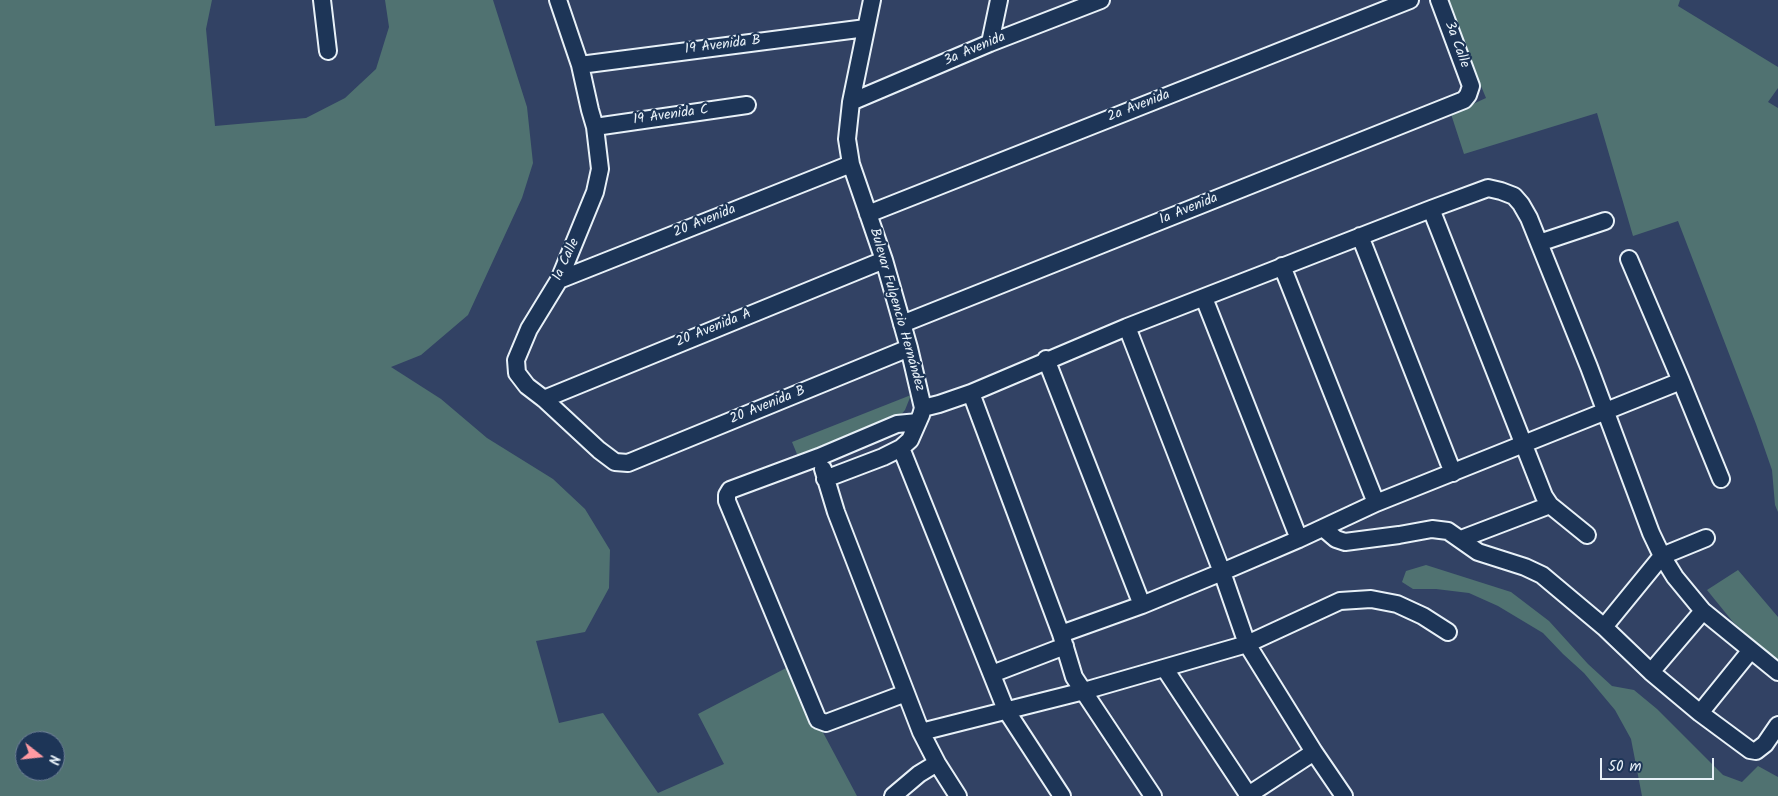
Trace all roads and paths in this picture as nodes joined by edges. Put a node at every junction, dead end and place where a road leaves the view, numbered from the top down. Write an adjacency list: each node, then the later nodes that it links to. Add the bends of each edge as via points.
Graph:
1 (322, 0): 10 (street)
2 (558, 0): 11 (street, 1a Calle)
3 (872, 0): 8 (street, Bulevar Fulgencio Hernández)
4 (999, 0): 9 (street)
5 (1101, 0): 9 (street, 3a Avenida)
6 (1410, 0): 18 (street, 2a Avenida)
7 (1439, 0): 12 (street, 3a Calle, via 1470,82)
8 (866, 28): 11 (street, 19 Avenida B); 13 (street, Bulevar Fulgencio Hernández)
9 (990, 43): 13 (street, 3a Avenida)
10 (328, 51)
11 (580, 65): 15 (street, 1a Calle)
12 (1470, 90): 27 (street, 1a Avenida, via 1464,100)
13 (851, 102): 16 (street, Bulevar Fulgencio Hernández, via 847,139)
14 (747, 105): 15 (street, 19 Avenida C)
15 (595, 127): 25 (street, 1a Calle, via 600,169 598,180)
16 (851, 164): 18 (street, Bulevar Fulgencio Hernández); 25 (street, 20 Avenida)
17 (1431, 209): 20 (street); 21 (street, via 1488,188 1501,191 1514,196 1521,204); 36 (street)
18 (868, 214): 23 (street, Bulevar Fulgencio Hernández)
19 (1605, 221): 21 (street)
20 (1360, 236): 24 (street); 40 (street)
21 (1539, 243): 34 (street)
22 (1629, 259): 31 (street)
23 (884, 260): 27 (street, Bulevar Fulgencio Hernández); 33 (street, 20 Avenida A)
24 (1282, 266): 26 (street); 43 (street)
25 (559, 280): 33 (street, 1a Calle, via 529,329 516,360 517,373)
26 (1204, 298): 28 (street); 48 (street)
27 (902, 324): 29 (street, Bulevar Fulgencio Hernández)
28 (1127, 327): 30 (street); 51 (street)
29 (909, 348): 35 (street, Bulevar Fulgencio Hernández); 39 (street, 20 Avenida B)
30 (1046, 360): 32 (street); 52 (street)
31 (1680, 381): 34 (street); 42 (street)
32 (971, 393): 35 (street, via 939,404); 56 (street)
33 (544, 399): 39 (street, 1a Calle, via 599,450 615,462)
34 (1605, 411): 36 (street); 50 (street, via 1650,533)
35 (920, 415): 37 (street, via 910,440); 38 (street)
36 (1524, 444): 40 (street); 44 (street)
37 (900, 448): 41 (street); 62 (street)
38 (819, 458): 41 (street); 64 (street, via 730,490 726,495 727,501 818,720 826,723)
39 (628, 463)
40 (1453, 473): 43 (street)
41 (826, 478): 64 (street)
42 (1721, 479)
43 (1376, 503): 45 (street)
44 (1550, 505): 46 (street); 49 (street)
45 (1323, 528): 48 (street); 49 (street, via 1336,539 1346,542 1432,529 1448,531)
46 (1587, 535)
47 (1706, 538): 50 (street)
48 (1299, 539): 51 (street)
49 (1461, 539): 54 (street, via 1478,552 1542,574)
50 (1662, 556): 53 (street); 54 (street)
51 (1222, 572): 52 (street); 57 (street)
52 (1142, 604): 56 (street)
53 (1703, 611): 58 (street); 60 (street)
54 (1604, 627): 60 (street)
55 (1448, 632): 57 (street, via 1397,604 1357,599 1340,601)
56 (1063, 640): 62 (street); 63 (street, via 1074,677)
57 (1247, 644): 59 (street); 69 (street)
58 (1752, 650): 61 (street); 66 (street)
59 (1165, 669): 63 (street); 75 (street)
60 (1651, 672): 66 (street)
61 (1778, 672)
62 (992, 674): 65 (street)
63 (1084, 691): 65 (street); 74 (street)
64 (906, 693): 68 (street)
65 (1006, 710): 68 (street); 73 (street)
66 (1700, 713): 67 (street, via 1753,751 1765,744)
67 (1778, 725)
68 (921, 732): 70 (street)
69 (1314, 752): 75 (street); 76 (street)
70 (937, 764): 71 (street, via 918,774); 72 (street)
71 (893, 796)
72 (958, 796)
73 (1062, 796)
74 (1153, 796)
75 (1248, 796)
76 (1344, 796)

